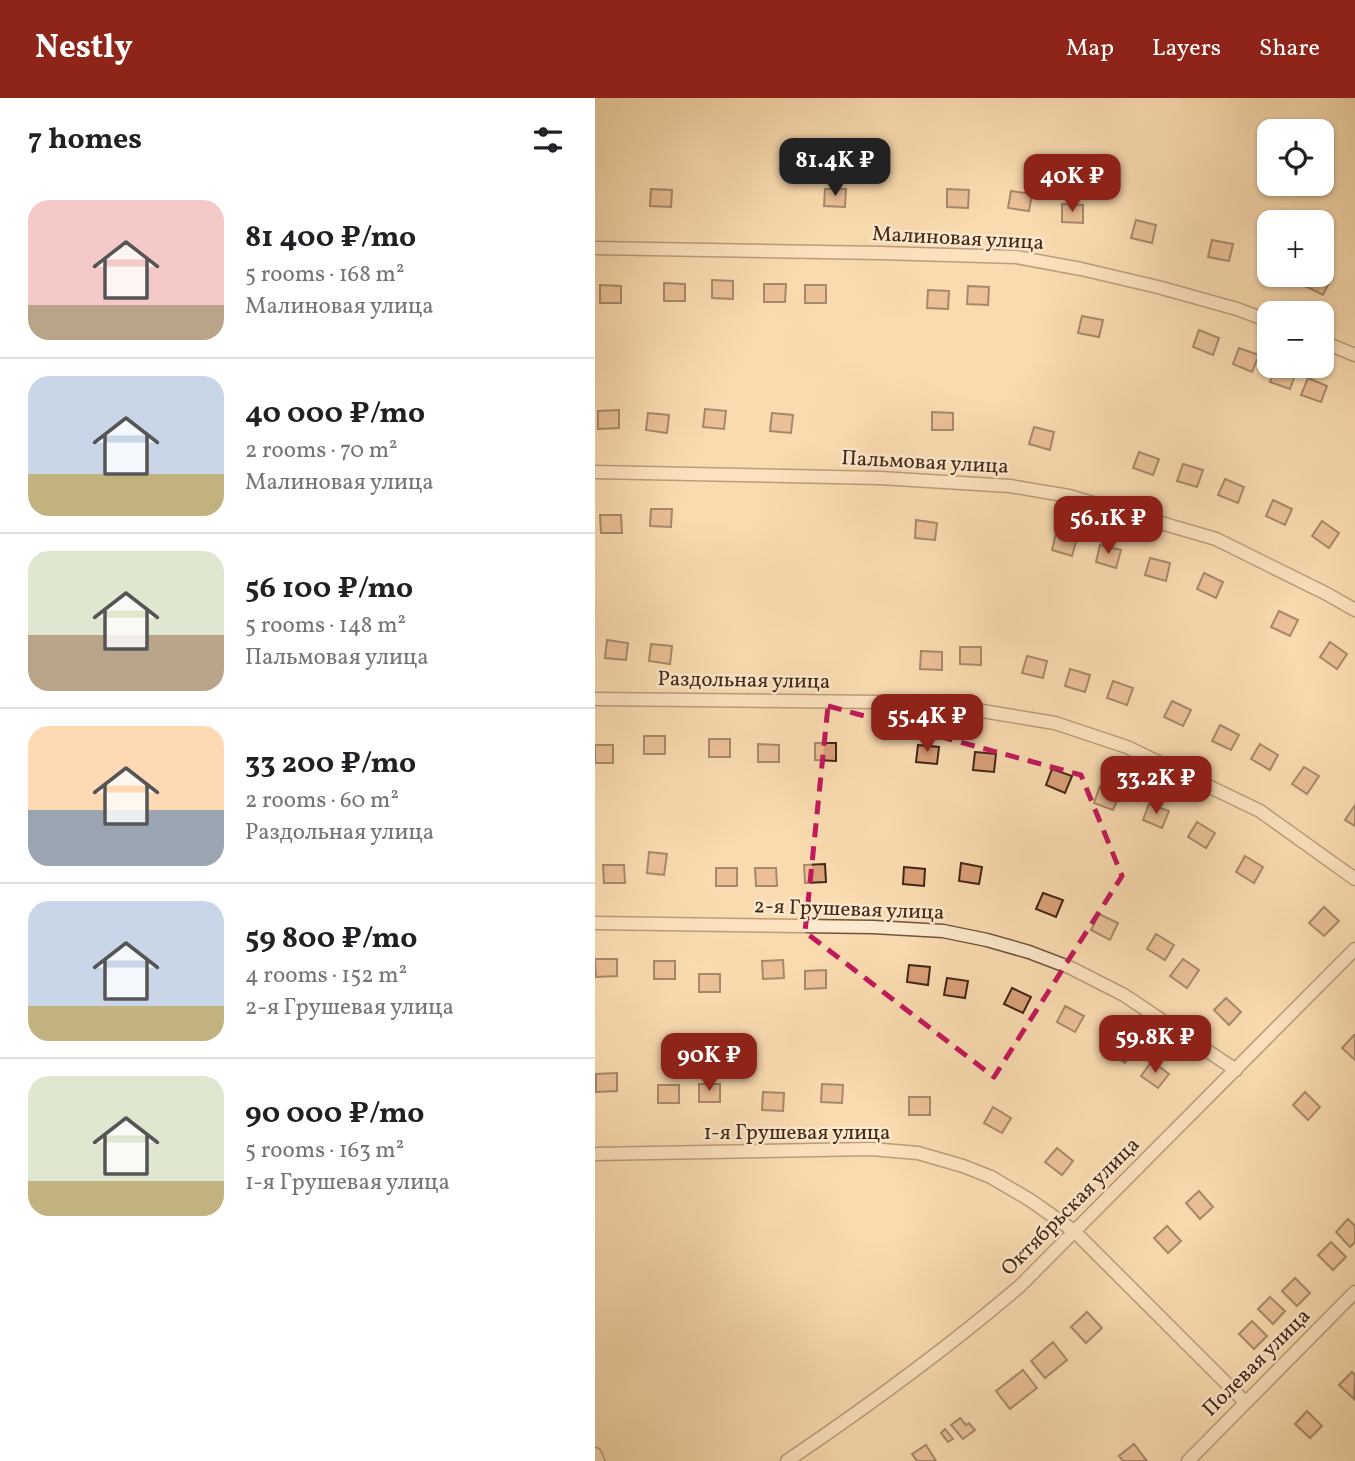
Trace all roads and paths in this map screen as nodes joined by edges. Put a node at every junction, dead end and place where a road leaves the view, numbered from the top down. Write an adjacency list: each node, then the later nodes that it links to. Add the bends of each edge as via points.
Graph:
1 (595, 248): 2 (street, Малиновая улица, via 1016,257 1158,287)
2 (1257, 316)
3 (1334, 346): 4 (street)
4 (1355, 355)
5 (595, 472): 6 (street, Пальмовая улица, via 880,478 1010,486 1069,496 1216,539)
6 (1355, 610)
7 (595, 699): 8 (street, Раздольная улица, via 880,702 964,708 1055,723 1127,747 1260,811)
8 (1355, 879)
9 (595, 923): 11 (street, 2-я Грушевая улица, via 943,931 987,940 1071,968 1124,995)
10 (1355, 949): 11 (street, Октябрьская улица)
11 (1236, 1070): 13 (street, Октябрьская улица)
12 (595, 1154): 13 (street, 1-я Грушевая улица, via 871,1149 918,1153 991,1177)
13 (1075, 1231): 15 (street, 1-я Грушевая улица); 18 (street, Октябрьская улица, via 978,1323)
14 (1355, 1292): 15 (street, Полевая улица)
15 (1245, 1402): 19 (street, Полевая улица)
16 (595, 1454): 17 (street)
17 (598, 1461)
18 (787, 1461)
19 (1188, 1461)

